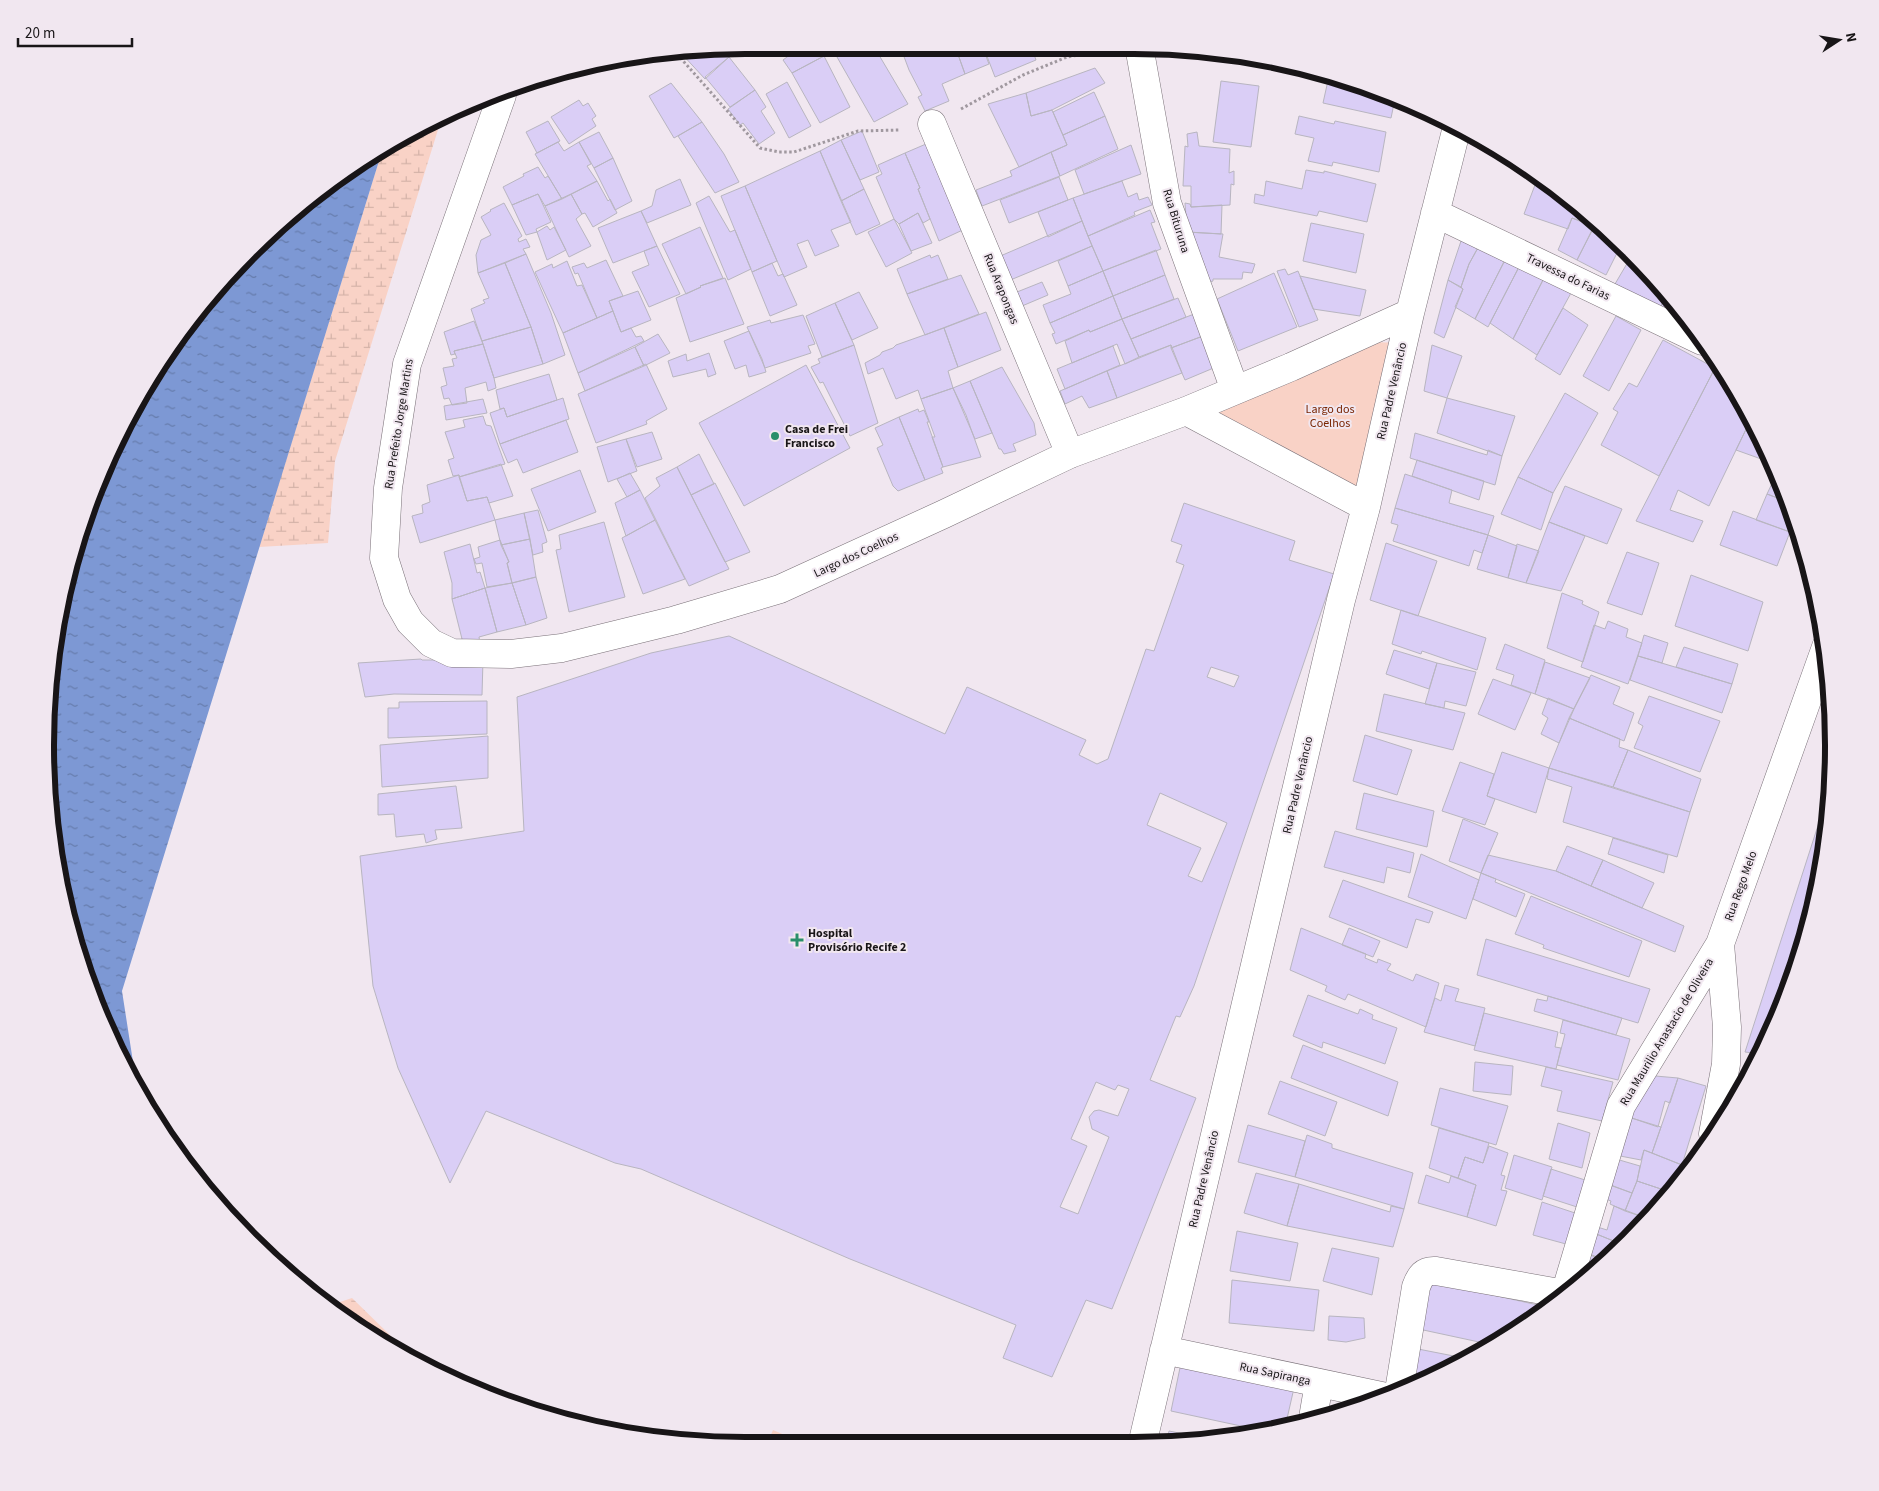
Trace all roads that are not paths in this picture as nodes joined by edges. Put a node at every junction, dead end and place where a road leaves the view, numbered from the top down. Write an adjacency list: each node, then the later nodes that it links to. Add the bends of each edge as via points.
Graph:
1 (1128, 54): 8 (street, Rua Bituruna, via 1167,203)
2 (501, 98): 12 (street, Rua Prefeito Jorge Martins, via 407,364 388,488 384,558 401,607 410,622 431,643 452,653)
3 (932, 124): 10 (street, Rua Arapongas)
4 (1455, 133): 5 (street, Rua Padre Venâncio)
5 (1435, 214): 6 (street, Rua Padre Venâncio); 7 (street, Travessa do Farias)
6 (1410, 313): 8 (street, Largo dos Coelhos); 11 (street, Rua Padre Venâncio)
7 (1691, 337)
8 (1235, 390): 9 (street, Largo dos Coelhos)
9 (1186, 411): 10 (street, Largo dos Coelhos); 11 (street)
10 (1070, 454): 12 (street, Largo dos Coelhos, via 780,589 676,620 562,648)
11 (1366, 507): 18 (street, Rua Padre Venâncio)
12 (511, 654)
13 (1820, 668): 14 (street, Rua Rego Melo)
14 (1720, 944): 15 (street, Rua Rego Melo, via 1727,1026 1726,1064); 16 (street, Rua Maurilio Anastacio de Oliveira, via 1621,1106)
15 (1717, 1117)
16 (1568, 1283)
17 (1557, 1293): 20 (street, via 1436,1271 1425,1272 1416,1287)
18 (1164, 1350): 19 (street, Rua Sapiranga); 23 (street, Rua Padre Venâncio)
19 (1319, 1383): 21 (street, Rua Sapiranga); 22 (street)
20 (1400, 1384)
21 (1373, 1394)
22 (1314, 1414)
23 (1144, 1437)

